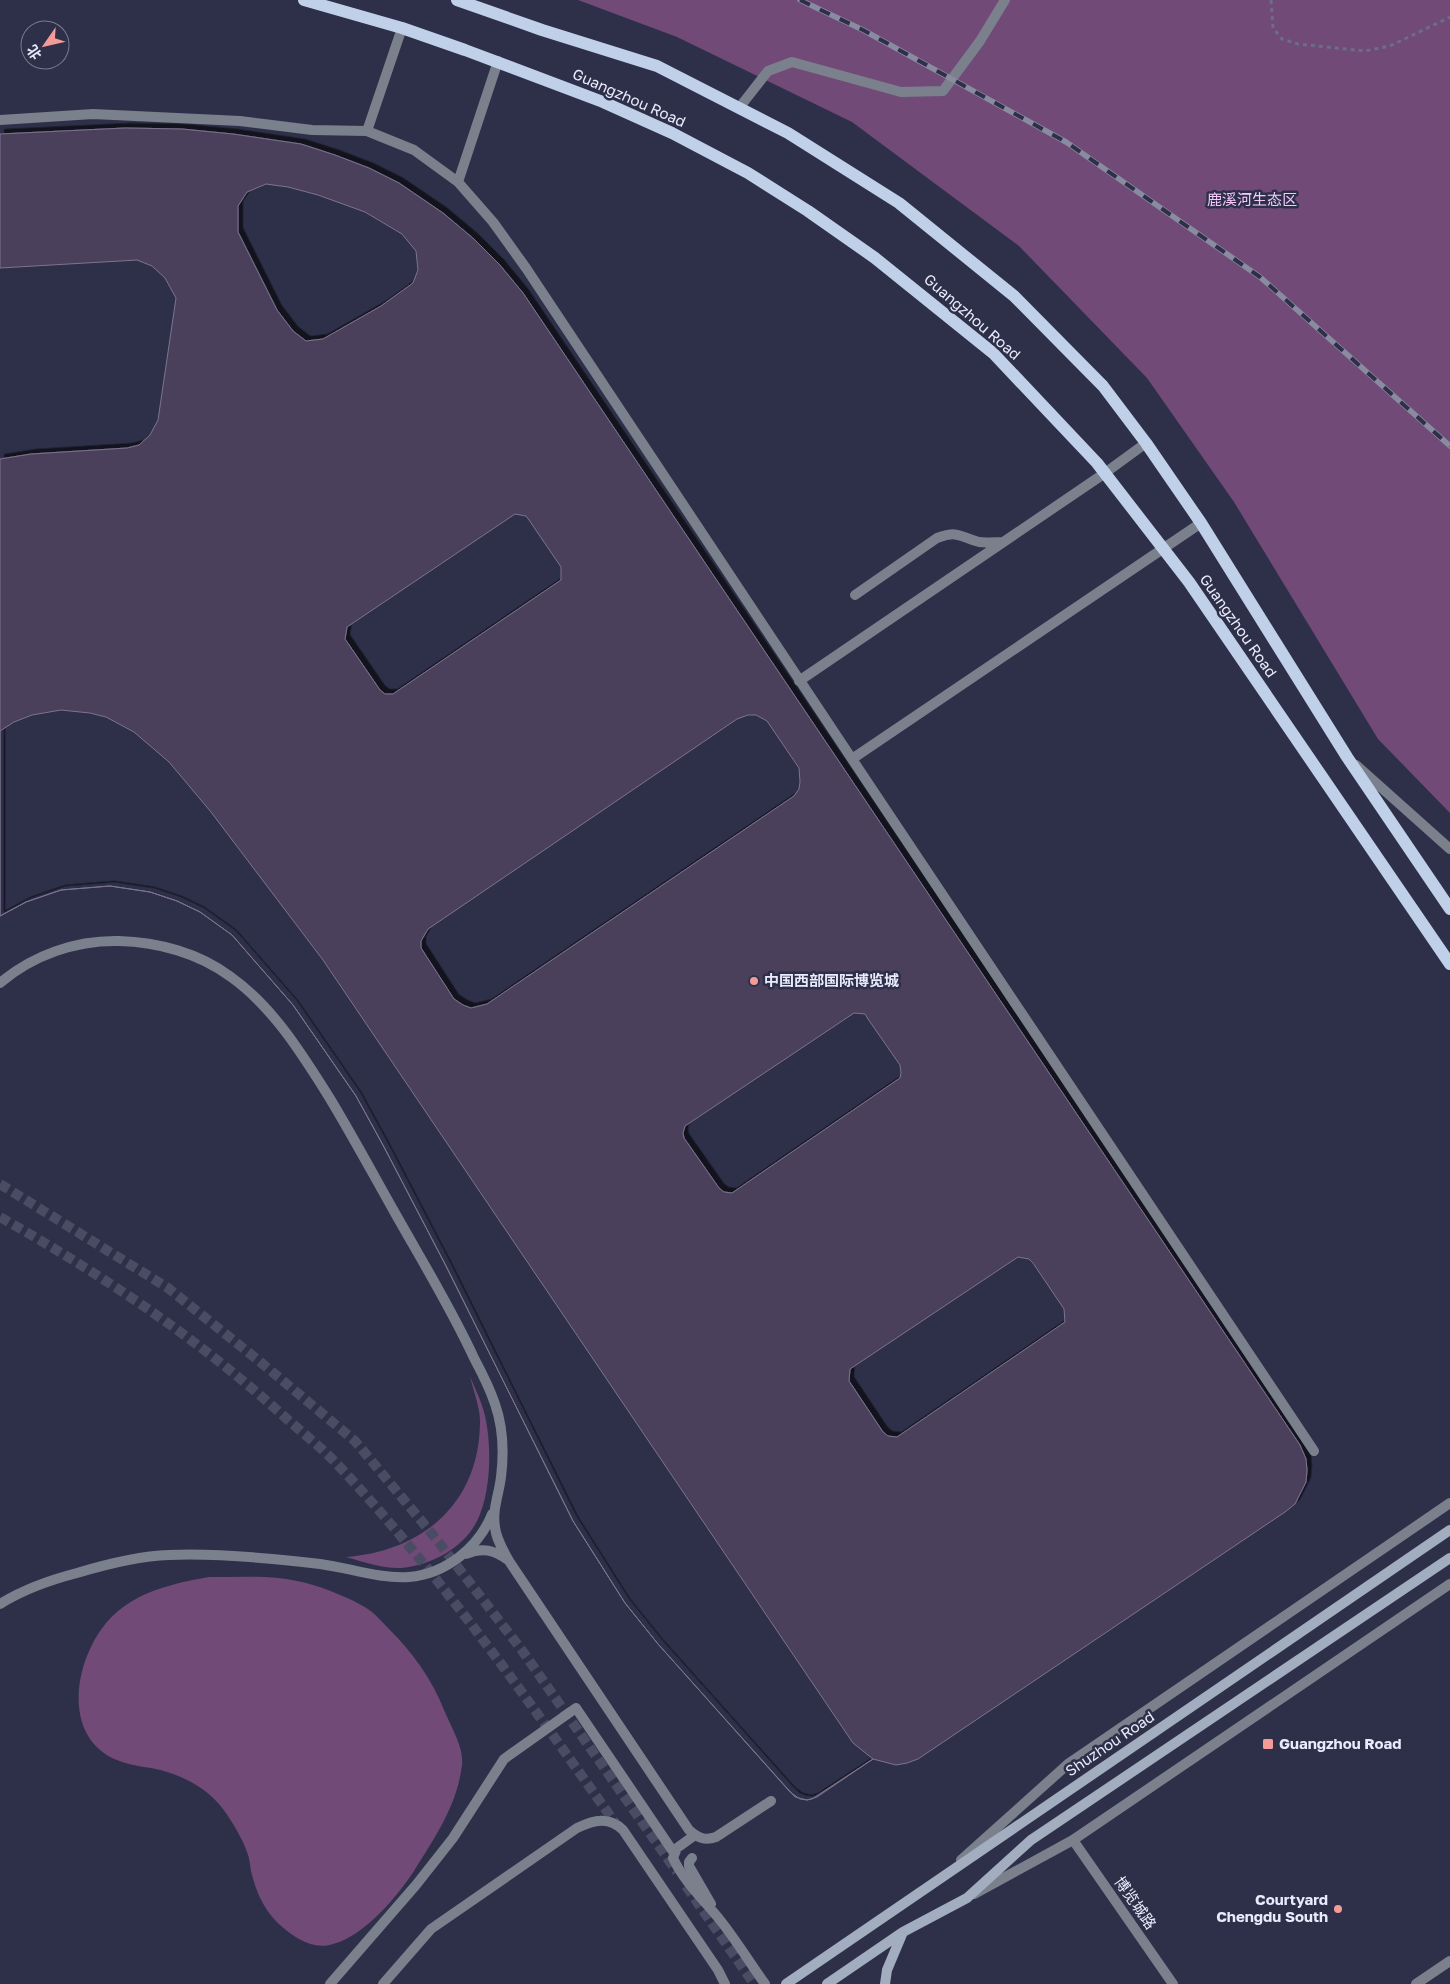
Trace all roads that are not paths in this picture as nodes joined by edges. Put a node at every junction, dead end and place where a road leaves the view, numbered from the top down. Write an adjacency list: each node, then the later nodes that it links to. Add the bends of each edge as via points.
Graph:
1 (304, 0): 4 (main road, Guangzhou Road)
2 (457, 0): 6 (main road, Guangzhou Road, via 657,66)
3 (1005, 0): 6 (street, via 943,91 902,92 792,62 768,71)
4 (402, 28): 5 (main road, Guangzhou Road); 8 (street)
5 (498, 62): 9 (street); 11 (main road, Guangzhou Road, via 603,102 672,133 748,173 808,211 875,258 993,353)
6 (739, 108): 10 (main road, Guangzhou Road, via 796,138 899,203 1006,290 1103,386)
7 (0, 120): 8 (street, via 93,114)
8 (367, 131): 9 (street, via 414,150)
9 (458, 182): 16 (street, via 494,222 526,268)
10 (1146, 442): 11 (street); 12 (main road, Guangzhou Road)
11 (1105, 473): 13 (street); 14 (main road, Guangzhou Road)
12 (1201, 523): 14 (street); 17 (main road, Guangzhou Road)
13 (1004, 542): 15 (street, via 982,543 949,534 937,538); 16 (street)
14 (1164, 550): 18 (street); 21 (main road, Guangzhou Road)
15 (855, 595)
16 (799, 681): 18 (street)
17 (1347, 757): 19 (street); 20 (main road, Guangzhou Road)
18 (852, 760): 23 (street)
19 (1450, 849)
20 (1450, 909)
21 (1450, 964)
22 (0, 983): 25 (street, via 38,958 61,950 89,942 134,941 198,958 230,976 277,1021 349,1130 462,1332 496,1405 503,1448)
23 (1314, 1451)
24 (1450, 1503): 39 (street, via 1068,1764)
25 (494, 1509): 27 (street, via 481,1537); 29 (street, via 498,1538)
26 (1450, 1530): 39 (main road, Shuzhou Road)
27 (459, 1558): 29 (street, via 482,1549 491,1550); 31 (street, via 431,1572 394,1577 260,1558 169,1555 96,1567)
28 (1450, 1558): 40 (main road, via 1031,1840)
29 (509, 1561): 35 (street)
30 (1450, 1584): 36 (street)
31 (19, 1592): 32 (street); 33 (street)
32 (0, 1594)
33 (0, 1604)
34 (771, 1801): 35 (street, via 716,1837 708,1840)
35 (695, 1835): 37 (street)
36 (1073, 1840): 40 (street); 51 (street, 博览城路)
37 (674, 1853): 41 (street, via 675,1863 690,1886); 44 (street, via 576,1708 504,1759 453,1838)
38 (692, 1858): 41 (street, via 689,1866)
39 (944, 1876): 48 (main road, Shuzhou Road)
40 (967, 1898): 42 (main road)
41 (720, 1920): 47 (street)
42 (903, 1932): 49 (main road); 50 (main road, via 887,1970)
43 (1450, 1961): 52 (street)
44 (330, 1984)
45 (382, 1984): 46 (street, via 431,1929 577,1828 607,1820 623,1830)
46 (725, 1984)
47 (765, 1984)
48 (786, 1984)
49 (827, 1984)
50 (885, 1984)
51 (1173, 1984)
52 (1416, 1984)

